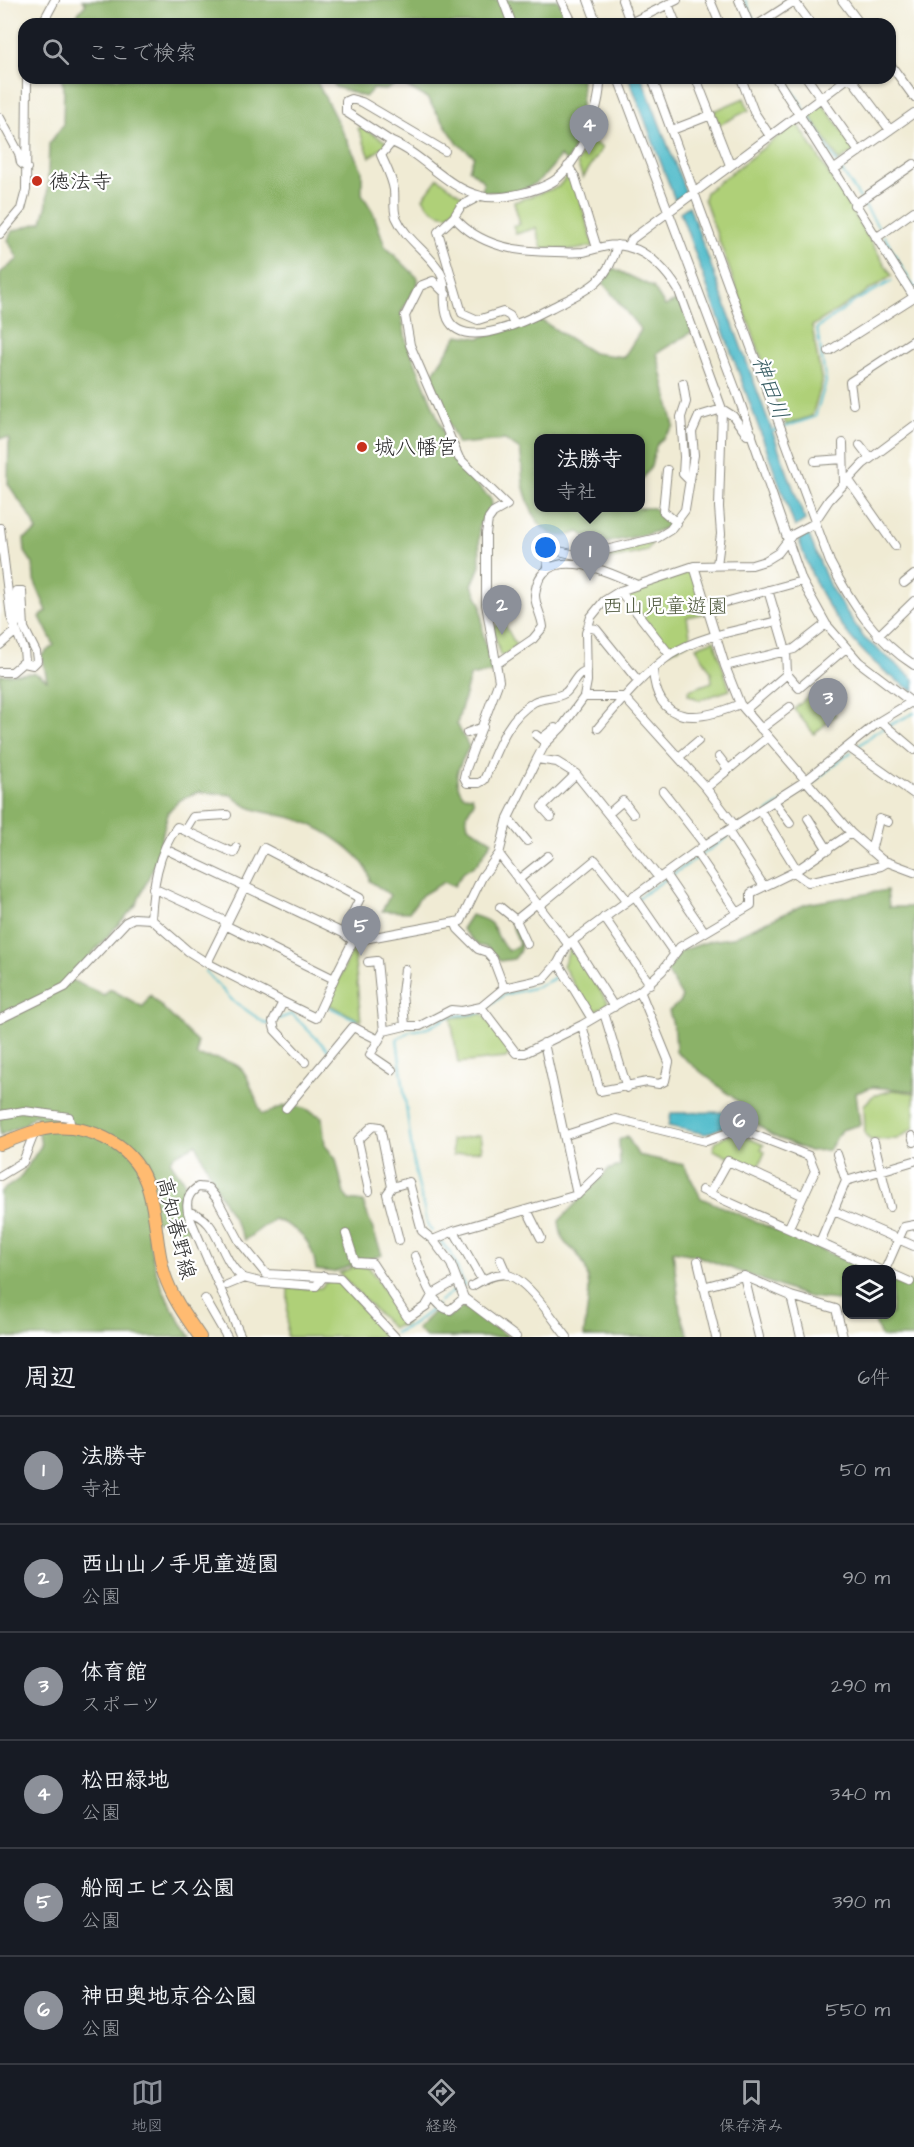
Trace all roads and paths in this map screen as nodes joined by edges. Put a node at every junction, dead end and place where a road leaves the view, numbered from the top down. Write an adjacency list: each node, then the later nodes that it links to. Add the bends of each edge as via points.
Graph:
1 (55, 0): 12 (street)
2 (503, 0): 13 (street)
3 (561, 0): 14 (street)
4 (588, 0): 15 (street)
5 (622, 0): 16 (street)
6 (677, 0): 11 (street)
7 (710, 0): 19 (street)
8 (739, 0): 20 (street)
9 (842, 0): 23 (street)
10 (795, 1): 21 (street); 22 (street)
11 (668, 4): 17 (street); 18 (street)
12 (45, 18)
13 (510, 18)
14 (570, 18)
15 (595, 18)
16 (628, 18)
17 (641, 18)
18 (674, 18)
19 (718, 18)
20 (746, 18)
21 (775, 18)
22 (807, 18)
23 (856, 18)
24 (896, 72): 35 (street)
25 (27, 84): 51 (street)
26 (599, 84): 49 (street, via 591,124)
27 (620, 84): 55 (street)
28 (654, 84): 41 (street)
29 (698, 84): 39 (street)
30 (743, 84): 43 (street, via 754,112)
31 (781, 84): 37 (street)
32 (811, 84): 36 (street)
33 (841, 84): 36 (street)
34 (854, 84): 42 (street)
35 (914, 97)
36 (820, 99): 37 (street); 46 (street)
37 (802, 112): 43 (street); 50 (street)
38 (914, 113): 42 (street)
39 (711, 116): 41 (street); 48 (street)
40 (0, 118): 51 (street)
41 (672, 130): 52 (street)
42 (890, 130): 46 (street)
43 (770, 136): 48 (street)
44 (392, 142): 45 (street, via 346,112 346,101 362,102); 53 (street, via 405,147 438,175); 63 (street, via 381,155 392,178 396,216 412,243 440,271)
45 (445, 151)
46 (859, 152): 50 (street)
47 (914, 164): 54 (street)
48 (730, 165): 52 (street)
49 (568, 166): 53 (street, via 547,185 507,196); 62 (street, via 576,177)
50 (837, 167): 54 (street)
51 (27, 168): 58 (street, via 21,209)
52 (694, 192): 55 (street); 82 (street)
53 (480, 196): 57 (street, via 460,206)
54 (859, 202): 59 (street)
55 (669, 210): 61 (street, via 632,239); 72 (street)
56 (914, 211): 59 (street)
57 (454, 217): 62 (street, via 473,234 520,251 581,252); 65 (street, via 438,232 462,313 478,320 503,312)
58 (0, 234)
59 (880, 235): 64 (street)
60 (617, 245): 61 (street); 62 (street); 65 (street, via 601,281)
61 (628, 247): 70 (street, via 660,266 679,291)
62 (597, 248)
63 (447, 294): 65 (street, via 448,318 455,328 467,334 479,335); 107 (street, via 433,281 427,282 420,286 405,316 410,345 459,458 507,505 493,513 486,534 487,614)
64 (914, 297): 67 (street)
65 (514, 324)
66 (914, 340): 69 (street, via 850,382)
67 (829, 351)
68 (683, 383): 79 (street, via 686,402 681,417 682,474)
69 (853, 404)
70 (722, 409): 72 (street, via 733,416 747,435); 79 (street, via 695,421); 86 (street, via 721,534)
71 (914, 426): 75 (street)
72 (752, 434): 84 (street)
73 (843, 443): 76 (street)
74 (860, 446): 75 (street)
75 (870, 458): 80 (street)
76 (843, 459): 77 (street); 80 (street)
77 (815, 461)
78 (667, 470): 81 (street, via 663,511)
79 (690, 481): 81 (street, via 685,510)
80 (846, 481): 82 (street); 85 (street)
81 (677, 523): 88 (street, via 657,538 580,556 551,552 547,558)
82 (814, 523): 84 (street); 102 (street, via 845,592)
83 (0, 528): 100 (street)
84 (789, 539): 86 (street, via 765,561); 90 (street)
85 (895, 546)
86 (717, 565): 87 (street)
87 (694, 566): 92 (street); 96 (street)
88 (549, 567): 92 (street, via 556,564 597,568); 107 (street, via 538,579 535,598 543,627 533,639)
89 (914, 574): 91 (street)
90 (802, 581): 93 (street); 98 (street)
91 (904, 583)
92 (637, 585): 94 (street)
93 (768, 590): 96 (street); 97 (street)
94 (620, 591): 99 (street, via 604,601); 106 (street)
95 (914, 601): 102 (street)
96 (707, 607): 101 (street)
97 (777, 621): 101 (street); 105 (street)
98 (826, 624): 104 (street); 105 (street)
99 (588, 627): 113 (street); 116 (street, via 596,629)
100 (14, 630): 103 (street); 109 (street, via 24,650); 109 (street, via 16,591 22,591 24,628 36,652 36,661)
101 (716, 636): 106 (street); 110 (street)
102 (878, 636): 108 (street)
103 (0, 645)
104 (846, 648): 115 (street, via 799,688); 119 (street, via 884,684)
105 (786, 651): 110 (street); 115 (street)
106 (670, 655): 112 (street)
107 (498, 663): 123 (street, via 499,681)
108 (914, 665)
109 (20, 666): 111 (street); 114 (street)
110 (725, 666): 121 (street)
111 (0, 667)
112 (653, 670): 116 (street); 121 (street, via 657,697 676,714 712,716)
113 (587, 671): 117 (street); 123 (street, via 579,674 567,692 534,702 520,713 510,724 484,780 467,783 464,774)
114 (0, 672)
115 (787, 674): 121 (street)
116 (639, 682): 118 (street)
117 (584, 697): 118 (street); 126 (street)
118 (624, 697): 124 (street); 133 (street)
119 (913, 702): 122 (street)
120 (790, 706): 125 (street)
121 (743, 707): 125 (street)
122 (885, 725): 131 (street); 132 (street)
123 (483, 727): 127 (street)
124 (598, 728)
125 (762, 729): 129 (street)
126 (559, 730): 128 (street, via 555,728 541,739); 135 (street)
127 (467, 733)
128 (537, 735)
129 (768, 737): 136 (street); 138 (street)
130 (698, 741): 133 (street)
131 (852, 750): 138 (street); 142 (street)
132 (914, 750)
133 (679, 757): 139 (street)
134 (719, 757): 136 (street)
135 (537, 759): 137 (street, via 558,762); 149 (street)
136 (728, 769): 139 (street)
137 (576, 774): 146 (street); 150 (street, via 542,807)
138 (807, 784): 144 (street); 156 (street)
139 (706, 788): 154 (street)
140 (663, 791): 158 (street)
141 (617, 794): 143 (street)
142 (914, 794)
143 (623, 801): 146 (street); 147 (street)
144 (774, 801): 145 (street); 153 (street)
145 (760, 810): 154 (street); 167 (street)
146 (608, 814): 169 (street)
147 (633, 814)
148 (228, 815): 155 (street, via 193,817)
149 (508, 818): 157 (street); 164 (street)
150 (551, 818)
151 (808, 818): 161 (street)
152 (888, 822): 162 (street, via 876,818)
153 (790, 823)
154 (731, 828): 158 (street); 171 (street)
155 (184, 831): 159 (street, via 234,853); 160 (street, via 177,827)
156 (851, 833): 161 (street); 162 (street)
157 (527, 841)
158 (705, 845): 163 (street)
159 (236, 848)
160 (165, 849): 172 (street); 173 (street)
161 (828, 850): 167 (street)
162 (871, 851): 166 (street)
163 (696, 852): 169 (street); 177 (street)
164 (499, 854): 170 (street); 181 (street, via 461,921)
165 (548, 856): 170 (street)
166 (886, 862): 167 (street, via 808,882); 168 (street)
167 (796, 871): 171 (street)
168 (914, 872)
169 (662, 876): 174 (street); 183 (street)
170 (518, 880): 175 (street)
171 (763, 885): 177 (street, via 751,893 751,905)
172 (244, 887): 182 (street); 184 (street); 184 (street, via 264,848 360,898)
173 (153, 888): 179 (street); 182 (street)
174 (630, 898): 175 (street, via 595,860); 178 (street); 188 (street)
175 (538, 905): 180 (street); 187 (street)
176 (500, 907): 180 (street)
177 (737, 912): 183 (street)
178 (604, 917): 187 (street); 194 (street)
179 (151, 920): 190 (street); 201 (street, via 134,918 126,922 65,987)
180 (516, 920): 186 (street)
181 (455, 922): 185 (street); 195 (street, via 478,949 493,959)
182 (226, 924): 190 (street); 193 (street)
183 (704, 931): 188 (street)
184 (343, 933): 185 (street)
185 (353, 941): 193 (street)
186 (527, 944)
187 (572, 944): 191 (street); 199 (street)
188 (674, 953): 194 (street)
189 (368, 962): 205 (street, via 376,961)
190 (207, 963): 197 (street)
191 (560, 967): 195 (street, via 539,981); 202 (street)
192 (405, 969): 204 (street)
193 (334, 979): 197 (street, via 316,1018)
194 (650, 984): 196 (street)
195 (504, 988): 198 (street)
196 (640, 991): 199 (street); 210 (street, via 669,1062 665,1081)
197 (283, 1002): 208 (street, via 273,1022 274,1030)
198 (482, 1007): 204 (street, via 451,1010 420,1026); 207 (street, via 516,1053 525,1053)
199 (614, 1007): 200 (street)
200 (604, 1013): 202 (street); 210 (street)
201 (0, 1018)
202 (592, 1019): 203 (street)
203 (582, 1025): 207 (street); 210 (street, via 600,1091)
204 (405, 1026): 205 (street)
205 (384, 1031): 206 (street)
206 (379, 1040): 209 (street, via 370,1056); 211 (street, via 352,1027)
207 (544, 1043): 215 (street)
208 (305, 1062)
209 (392, 1070)
210 (627, 1088)
211 (286, 1108)
212 (0, 1115): 213 (street, via 24,1111 69,1117)
213 (71, 1129): 214 (main road, 高知春野線); 262 (main road, 高知春野線, via 88,1131 118,1145 142,1172 164,1273)
214 (35, 1131): 217 (main road, 高知春野線); 222 (street, via 23,1162)
215 (566, 1135): 226 (street); 227 (street, via 616,1119 706,1141 739,1129 809,1156 814,1171)
216 (874, 1142): 220 (street)
217 (0, 1144)
218 (837, 1154): 223 (street)
219 (914, 1161): 220 (street)
220 (881, 1170): 223 (street); 228 (street)
221 (600, 1173): 226 (street)
222 (0, 1176)
223 (846, 1181): 230 (street)
224 (392, 1186): 225 (street, via 380,1127 373,1126 358,1140); 238 (street, via 387,1194); 239 (street, via 409,1182 422,1231)
225 (369, 1191)
226 (577, 1195): 229 (street)
227 (802, 1195): 233 (street); 233 (street, via 728,1161 706,1192)
228 (890, 1207)
229 (527, 1210): 234 (street); 236 (street)
230 (834, 1210): 237 (street); 240 (street)
231 (188, 1212): 248 (street, via 190,1192 198,1186 208,1188 240,1242 266,1274); 251 (street, via 208,1221 234,1271); 264 (street)
232 (914, 1225): 237 (street, via 904,1227)
233 (789, 1227): 240 (street)
234 (454, 1231): 239 (street); 253 (street)
235 (346, 1234): 259 (street, via 355,1262 372,1263 408,1318)
236 (541, 1238)
237 (899, 1239): 241 (street); 246 (street)
238 (399, 1240)
239 (433, 1240): 252 (street, via 451,1264)
240 (820, 1242): 245 (street)
241 (914, 1246)
242 (415, 1256): 259 (street)
243 (500, 1259): 247 (street)
244 (698, 1261): 257 (street)
245 (871, 1265)
246 (887, 1265)
247 (507, 1275): 253 (street); 267 (street, via 522,1281)
248 (324, 1276): 251 (street, via 316,1286); 265 (street, via 340,1278)
249 (744, 1276): 257 (street); 258 (street); 269 (street)
250 (896, 1276): 254 (street)
251 (244, 1278): 255 (street)
252 (457, 1280): 259 (street); 260 (street)
253 (482, 1280): 256 (street)
254 (910, 1282)
255 (227, 1285)
256 (472, 1286)
257 (704, 1287): 268 (street)
258 (791, 1296): 270 (street); 271 (street, via 836,1309)
259 (434, 1297): 260 (street, via 444,1309 450,1310)
260 (464, 1298): 266 (street)
261 (205, 1299): 263 (street)
262 (200, 1337)
263 (227, 1337)
264 (241, 1337)
265 (395, 1337)
266 (516, 1337)
267 (567, 1337)
268 (717, 1337)
269 (759, 1337)
270 (801, 1337)
271 (843, 1337)

